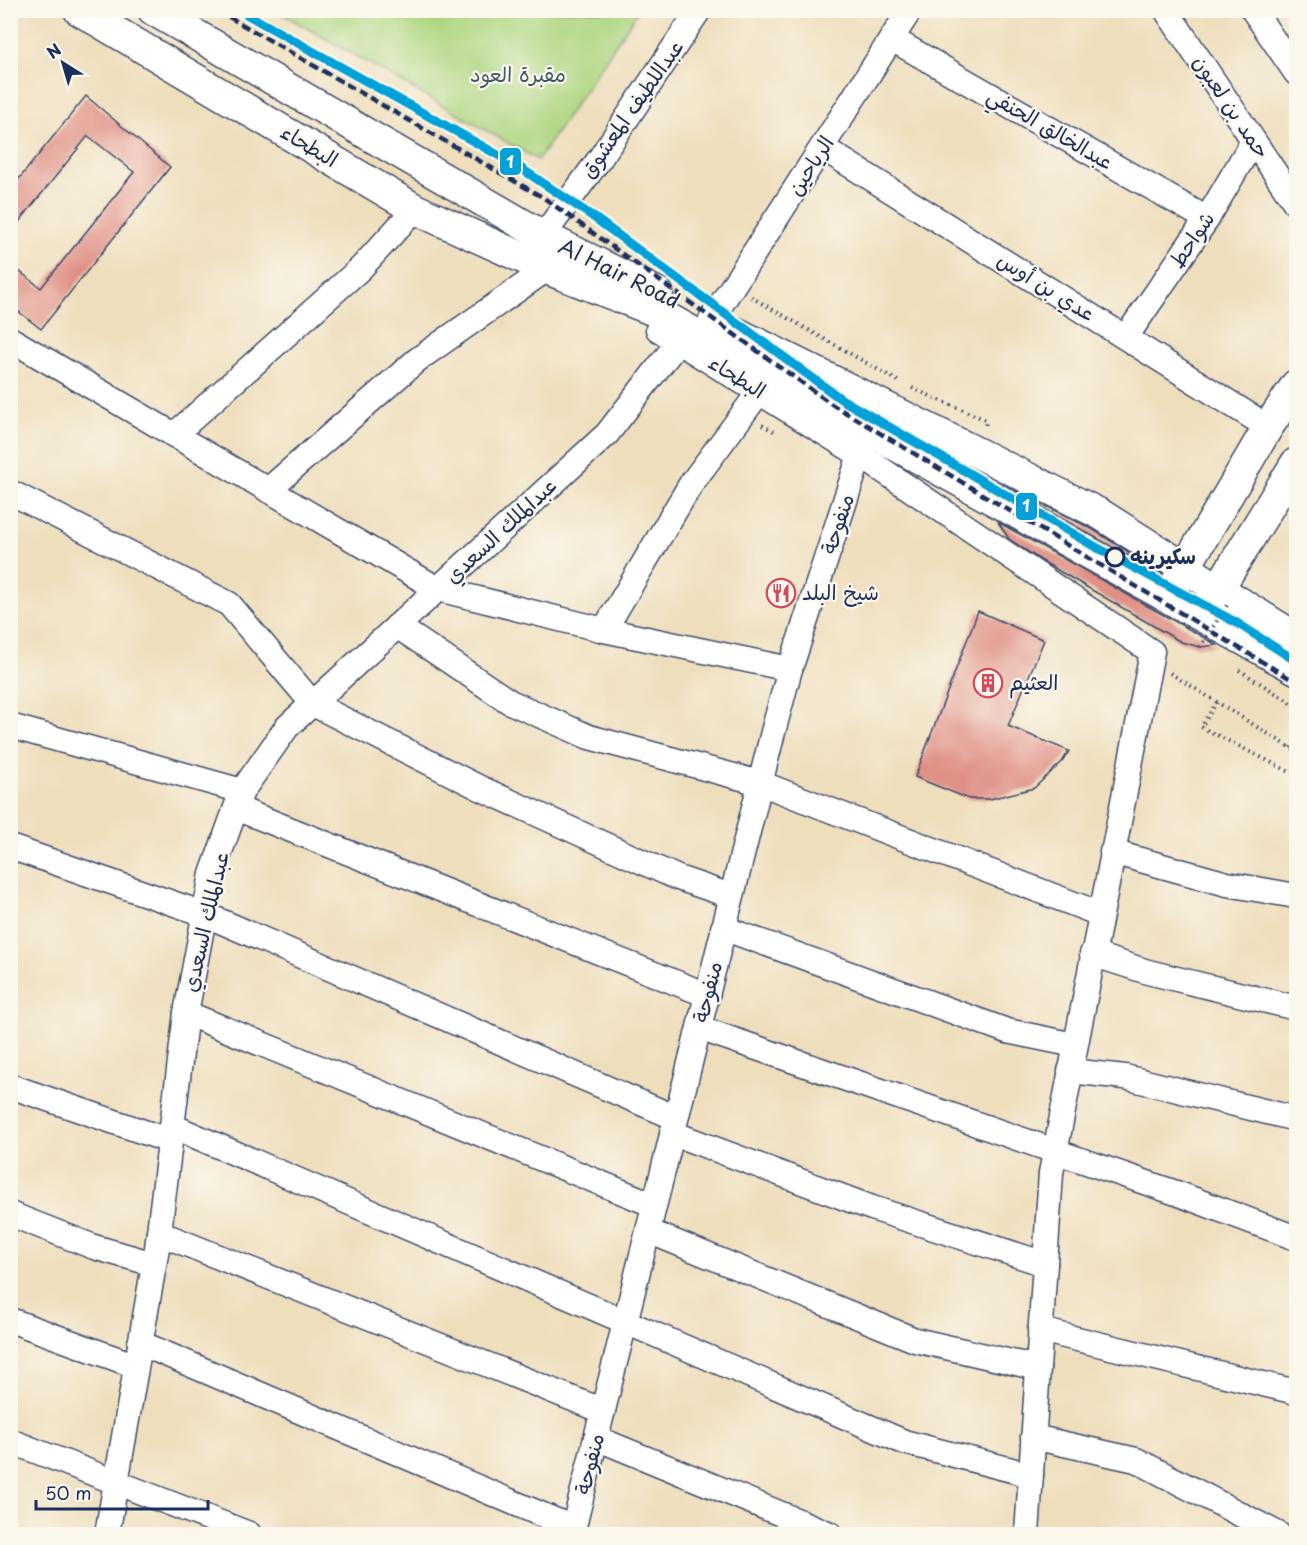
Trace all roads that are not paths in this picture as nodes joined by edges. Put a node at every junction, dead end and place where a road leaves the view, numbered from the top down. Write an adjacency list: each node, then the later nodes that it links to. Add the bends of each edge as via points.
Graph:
1 (79, 10): 12 (main road, البطحاء)
2 (153, 10): 14 (main road, البطحاء)
3 (699, 10): 14 (street, عبداللطيف المعشوق)
4 (910, 10): 7 (street, الرياحين)
5 (1166, 10): 9 (street, حمد بن لعبون)
6 (1253, 10): 8 (street)
7 (892, 39): 10 (street, الرياحين); 13 (street, عبدالخالق الحنفي)
8 (1296, 72)
9 (1253, 141): 11 (street, حمد بن لعبون); 13 (street, شواحط)
10 (823, 148): 16 (street, الرياحين); 17 (street, عدي بن أوس)
11 (1296, 204)
12 (415, 209): 15 (main road, البطحاء); 22 (street, via 362,268)
13 (1207, 219): 17 (street, شواحط)
14 (543, 236): 16 (main road, Al Hair Road)
15 (547, 269): 16 (main road, البطحاء, via 655,311); 25 (street, via 417,360)
16 (698, 333): 20 (street, البطحاء); 29 (main road, Al Hair Road, via 1100,514); 30 (street, عبدالملك السعدي, via 607,434); 31 (main road, Al Hair Road)
17 (1126, 337): 21 (street, عدي بن أوس)
18 (12, 342): 22 (street)
19 (1296, 385): 21 (main road)
20 (760, 391): 23 (street, البطحاء); 35 (street, via 691,484)
21 (1268, 428): 27 (main road)
22 (174, 435): 25 (street)
23 (860, 455): 37 (street, منفوحة); 44 (street, البطحاء, via 1151,656)
24 (1296, 463): 28 (main road)
25 (268, 490): 30 (street)
26 (10, 492): 39 (street, via 228,603)
27 (1206, 532): 28 (main road, via 1227,549); 29 (main road)
28 (1244, 546): 32 (main road)
29 (1185, 568): 31 (main road); 32 (main road, Al Hair Road)
30 (438, 590): 34 (street, عبدالملك السعدي); 35 (street)
31 (1169, 597): 33 (main road, Al Hair Road)
32 (1223, 597): 33 (main road); 36 (main road, Al Hair Road)
33 (1201, 616): 38 (main road, Al Hair Road)
34 (397, 626): 39 (street, عبدالملك السعدي); 41 (street, via 510,702 589,737)
35 (604, 630): 37 (street)
36 (1296, 638)
37 (790, 669): 41 (street, منفوحة)
38 (1296, 669)
39 (313, 704): 42 (street, عبدالملك السعدي, via 287,728); 45 (street, via 490,793 678,878)
40 (10, 726): 42 (street)
41 (760, 783): 45 (street, منفوحة); 48 (street)
42 (239, 799): 47 (street, عبدالملك السعدي, via 212,874); 51 (street)
43 (10, 847): 47 (street)
44 (1112, 852): 46 (street, via 1227,884); 48 (street)
45 (731, 896): 49 (street, منفوحة)
46 (1296, 896)
47 (204, 914): 53 (street, عبدالملك السعدي); 59 (street)
48 (1100, 914): 50 (street)
49 (723, 928): 51 (street, منفوحة); 55 (street, via 1007,1031)
50 (1092, 954): 52 (street, via 1148,972); 55 (street)
51 (707, 995): 54 (street, منفوحة)
52 (1296, 1008)
53 (186, 1013): 60 (street, عبدالملك السعدي); 62 (street)
54 (699, 1028): 59 (street, منفوحة); 61 (street)
55 (1075, 1045): 56 (street)
56 (1070, 1071): 58 (street, via 1125,1077); 61 (street)
57 (10, 1086): 60 (street)
58 (1296, 1119)
59 (674, 1125): 62 (street, منفوحة); 68 (street, via 872,1208)
60 (171, 1133): 65 (street, عبدالملك السعدي); 70 (street)
61 (1055, 1152): 66 (street); 68 (street)
62 (654, 1205): 64 (street, منفوحة)
63 (10, 1214): 67 (street, via 94,1247)
64 (648, 1231): 70 (street, منفوحة); 73 (street, via 915,1340)
65 (159, 1233): 67 (street, عبدالملك السعدي); 75 (street)
66 (1296, 1238)
67 (154, 1264): 72 (street, عبدالملك السعدي)
68 (1045, 1264): 71 (street)
69 (10, 1320): 72 (street)
70 (625, 1322): 75 (street, منفوحة); 79 (street, via 904,1442)
71 (1041, 1330): 73 (street); 74 (street)
72 (138, 1354): 80 (street, عبدالملك السعدي); 81 (street)
73 (1038, 1368): 76 (street)
74 (1296, 1392)
75 (603, 1412): 77 (street, منفوحة)
76 (1033, 1437): 79 (street); 86 (street, via 1136,1460)
77 (596, 1438): 81 (street, منفوحة); 84 (street)
78 (10, 1441): 80 (street)
79 (1031, 1475): 85 (street)
80 (116, 1482): 82 (street, عبدالملك السعدي); 83 (street)
81 (573, 1532)
82 (106, 1534)
83 (249, 1534)
84 (830, 1534)
85 (1027, 1534)
86 (1278, 1534)

